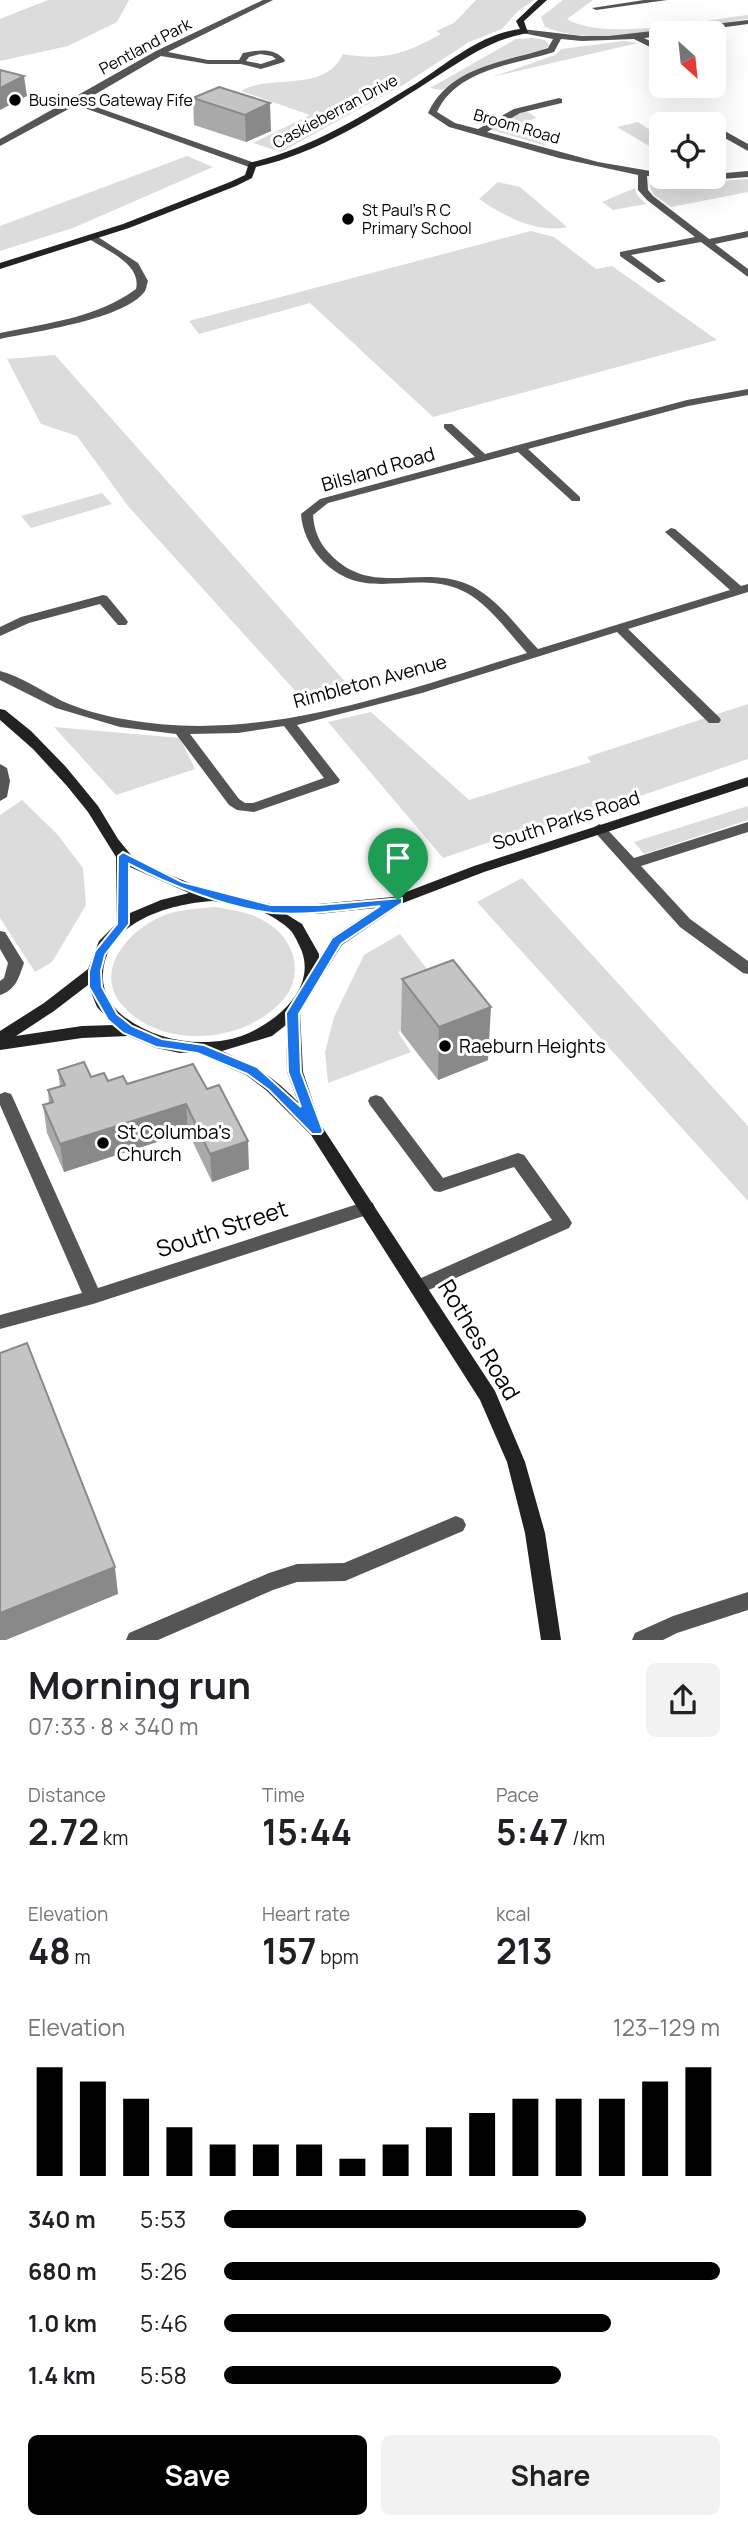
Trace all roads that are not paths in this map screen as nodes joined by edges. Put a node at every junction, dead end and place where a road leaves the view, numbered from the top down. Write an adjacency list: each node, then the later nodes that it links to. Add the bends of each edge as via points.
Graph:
1 (269, 0): 10 (street, Pentland Park)
2 (543, 0): 6 (street, via 520,21)
3 (663, 0): 4 (street)
4 (596, 8)
5 (748, 22): 7 (street)
6 (525, 31): 8 (street); 18 (street, Caskieberran Drive, via 491,39 424,82 298,151)
7 (636, 37): 8 (street); 9 (street)
8 (557, 39): 14 (street, Broom Road, via 551,50 466,77 433,106 432,113 441,120)
9 (649, 44)
10 (159, 53): 11 (street, via 208,62); 13 (street, Pentland Park)
11 (242, 62)
12 (559, 101): 14 (street, via 517,111)
13 (75, 102): 16 (street, Pentland Park); 18 (street)
14 (480, 132): 20 (street, Broom Road)
15 (726, 135): 17 (street)
16 (0, 143)
17 (748, 148)
18 (252, 165): 22 (street, Caskieberran Drive, via 248,176 233,184)
19 (748, 174): 20 (street, Broom Road)
20 (642, 176): 23 (street, via 643,190 650,198)
21 (748, 234): 23 (street)
22 (92, 237): 24 (street, Caskieberran Drive); 27 (street, via 135,265 144,281 141,289 115,306 84,317)
23 (704, 241): 25 (street); 26 (street, via 623,254)
24 (0, 265)
25 (748, 274)
26 (661, 281)
27 (0, 336)
28 (748, 392): 30 (street, Bilsland Road, via 687,403)
29 (448, 426): 31 (street)
30 (520, 448): 31 (street, Bilsland Road); 32 (street)
31 (483, 458): 38 (street, Bilsland Road, via 324,501 307,514 309,532 332,566 349,577 377,582 441,581 471,590)
32 (576, 499)
33 (671, 532): 34 (street)
34 (744, 589): 36 (street, Rimbleton Avenue)
35 (122, 622): 37 (street, via 103,599 38,616)
36 (620, 628): 38 (street, Rimbleton Avenue); 41 (street)
37 (0, 632)
38 (535, 654): 42 (street, Rimbleton Avenue)
39 (0, 675): 43 (street, Rimbleton Avenue, via 69,711)
40 (0, 713): 49 (street, via 62,770)
41 (715, 720)
42 (288, 722): 43 (street, Rimbleton Avenue, via 236,730); 43 (street, via 333,780 254,808 234,802)
43 (181, 731)
44 (0, 768): 46 (street, via 4,781)
45 (748, 781): 48 (street, South Parks Road)
46 (0, 797)
47 (748, 827): 50 (street)
48 (599, 829): 50 (street); 52 (street, South Parks Road)
49 (123, 856): 51 (street, via 170,881); 54 (street)
50 (630, 864): 56 (street, via 685,923)
51 (213, 896): 53 (street); 54 (street, via 164,903)
52 (398, 900): 53 (street, South Parks Road); 58 (street, South Parks Road, via 337,941)
53 (271, 909): 58 (street, via 306,939 313,958)
54 (123, 924): 57 (street, via 104,946)
55 (0, 936): 59 (street, via 16,963 11,980)
56 (748, 968)
57 (95, 971): 61 (street, via 102,1003); 62 (street)
58 (313, 978): 60 (street)
59 (0, 990)
60 (293, 1013): 64 (street, via 252,1038); 67 (street, Rothes Road, via 295,1072)
61 (128, 1030): 63 (street); 64 (street, via 161,1044)
62 (0, 1039)
63 (0, 1044)
64 (199, 1048): 67 (street, Rothes Road, via 252,1071)
65 (5, 1098): 70 (street)
66 (376, 1101): 69 (street, via 440,1186 518,1160 564,1223)
67 (317, 1131): 68 (street, Rothes Road)
68 (367, 1208): 69 (street, Rothes Road); 70 (street, South Street)
69 (418, 1287): 75 (street, Rothes Road, via 488,1396 516,1462 535,1533)
70 (93, 1297): 71 (street, South Street)
71 (0, 1322)
72 (456, 1525): 74 (street, via 345,1572 296,1573 268,1582)
73 (748, 1601): 76 (street)
74 (136, 1640)
75 (551, 1640)
76 (642, 1640)

